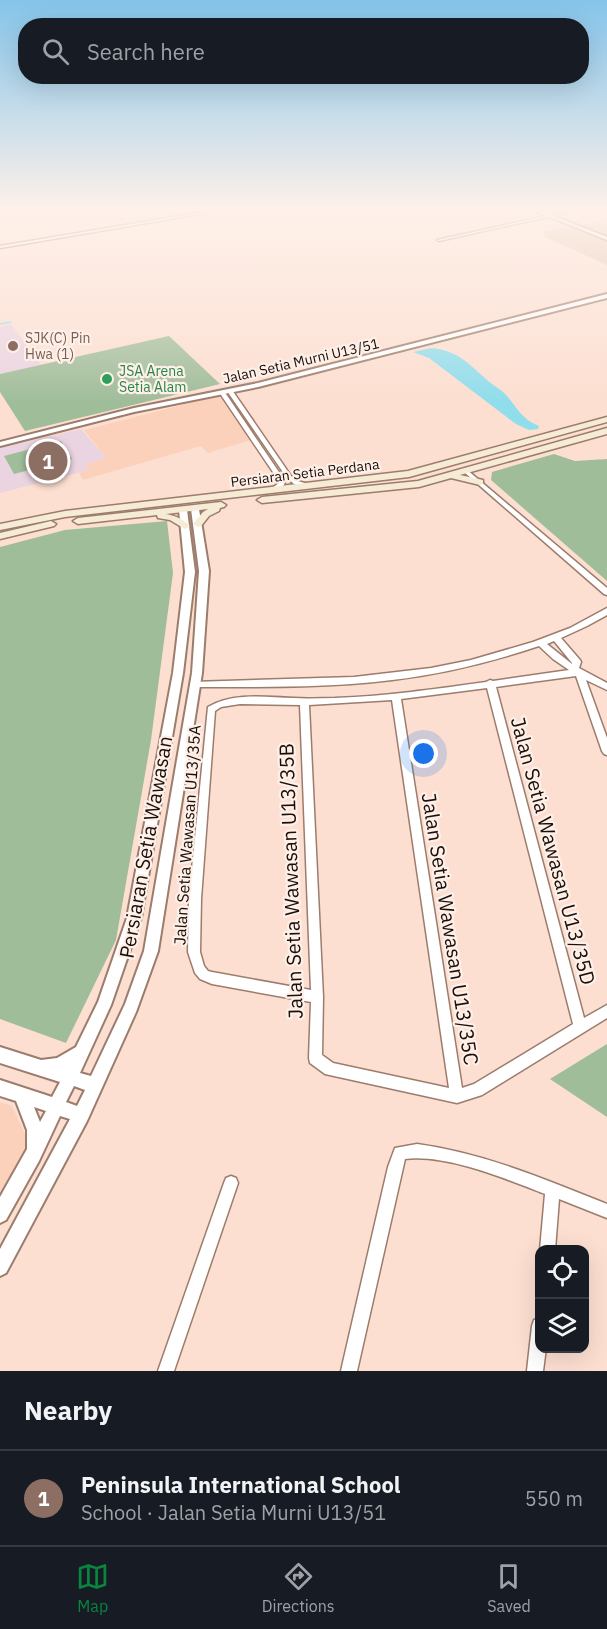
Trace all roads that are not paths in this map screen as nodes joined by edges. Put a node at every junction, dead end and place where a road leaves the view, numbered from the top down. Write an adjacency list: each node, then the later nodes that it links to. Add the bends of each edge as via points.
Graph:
1 (607, 296): 2 (street, Jalan Setia Murni U13/51)
2 (226, 391): 5 (street, Jalan Setia Murni U13/51); 11 (street, via 289,477); 12 (street, via 282,481)
3 (607, 419): 8 (main road, Persiaran Setia Perdana)
4 (607, 431): 6 (main road, Persiaran Setia Perdana)
5 (0, 444)
6 (496, 462): 7 (main road, Persiaran Setia Perdana); 10 (main road, via 478,472)
7 (466, 471): 8 (main road); 9 (main road, Persiaran Setia Perdana); 10 (street)
8 (412, 474): 11 (main road, Persiaran Setia Perdana)
9 (436, 480): 10 (main road, via 457,477); 14 (main road, Persiaran Setia Perdana)
10 (480, 483): 21 (street)
11 (309, 486): 12 (main road, Persiaran Setia Perdana)
12 (271, 491): 13 (main road, Persiaran Setia Perdana)
13 (216, 497): 15 (main road, Persiaran Setia Perdana); 16 (main road)
14 (231, 503): 16 (main road, Persiaran Setia Perdana); 18 (main road, via 206,514)
15 (157, 504): 16 (main road); 20 (main road, Persiaran Setia Perdana, via 65,514)
16 (189, 508): 17 (main road, Persiaran Setia Perdana); 18 (street, Persiaran Setia Wawasan); 19 (street, Persiaran Setia Wawasan)
17 (138, 515): 19 (main road, via 167,517); 20 (main road, Persiaran Setia Perdana)
18 (198, 524): 28 (street, Persiaran Setia Wawasan, via 204,571)
19 (185, 526): 25 (street, Persiaran Setia Wawasan, via 190,572)
20 (2, 531)
21 (606, 590): 22 (street)
22 (605, 615): 23 (street)
23 (556, 638): 24 (street); 26 (street, via 577,662)
24 (541, 643): 26 (street, via 566,666); 28 (street, via 470,665 402,678 320,684)
25 (178, 670): 28 (street); 30 (street, Persiaran Setia Wawasan)
26 (577, 670): 27 (street); 29 (street); 33 (street)
27 (490, 683): 31 (street); 36 (street, Jalan Setia Wawasan U13/35D)
28 (195, 684): 30 (street); 41 (street, Persiaran Setia Wawasan, via 151,951 131,1007)
29 (607, 687)
30 (174, 695): 37 (street, Persiaran Setia Wawasan, via 134,918 104,1005)
31 (396, 696): 32 (street); 44 (street, Jalan Setia Wawasan U13/35C)
32 (304, 702): 34 (street, Jalan Setia Wawasan U13/35B); 34 (street, Jalan Setia Wawasan U13/35A, via 223,702 216,704 209,715 194,952 199,969 212,978)
33 (607, 751)
34 (317, 997): 44 (street, Jalan Setia Wawasan U13/35B, via 315,1058 330,1069)
35 (607, 1011): 36 (street)
36 (580, 1028): 44 (street, via 477,1090)
37 (80, 1053): 39 (street, via 59,1065); 40 (street, Persiaran Setia Wawasan)
38 (0, 1055): 39 (street)
39 (40, 1067): 40 (street)
40 (69, 1077): 41 (street); 45 (street, Persiaran Setia Wawasan)
41 (93, 1085): 46 (street, Persiaran Setia Wawasan)
42 (0, 1088): 43 (street)
43 (22, 1095): 45 (street); 47 (street, via 35,1130)
44 (457, 1096)
45 (56, 1106): 46 (street); 47 (street, Persiaran Setia Wawasan)
46 (81, 1115): 53 (street, Persiaran Setia Wawasan)
47 (33, 1155): 51 (street, Persiaran Setia Wawasan)
48 (231, 1183): 55 (street)
49 (553, 1190): 50 (street); 52 (street); 56 (street, via 484,1165 418,1149 400,1153)
50 (607, 1211)
51 (0, 1214)
52 (548, 1245)
53 (0, 1267)
54 (537, 1353): 57 (street)
55 (166, 1371)
56 (349, 1371)
57 (535, 1371)

